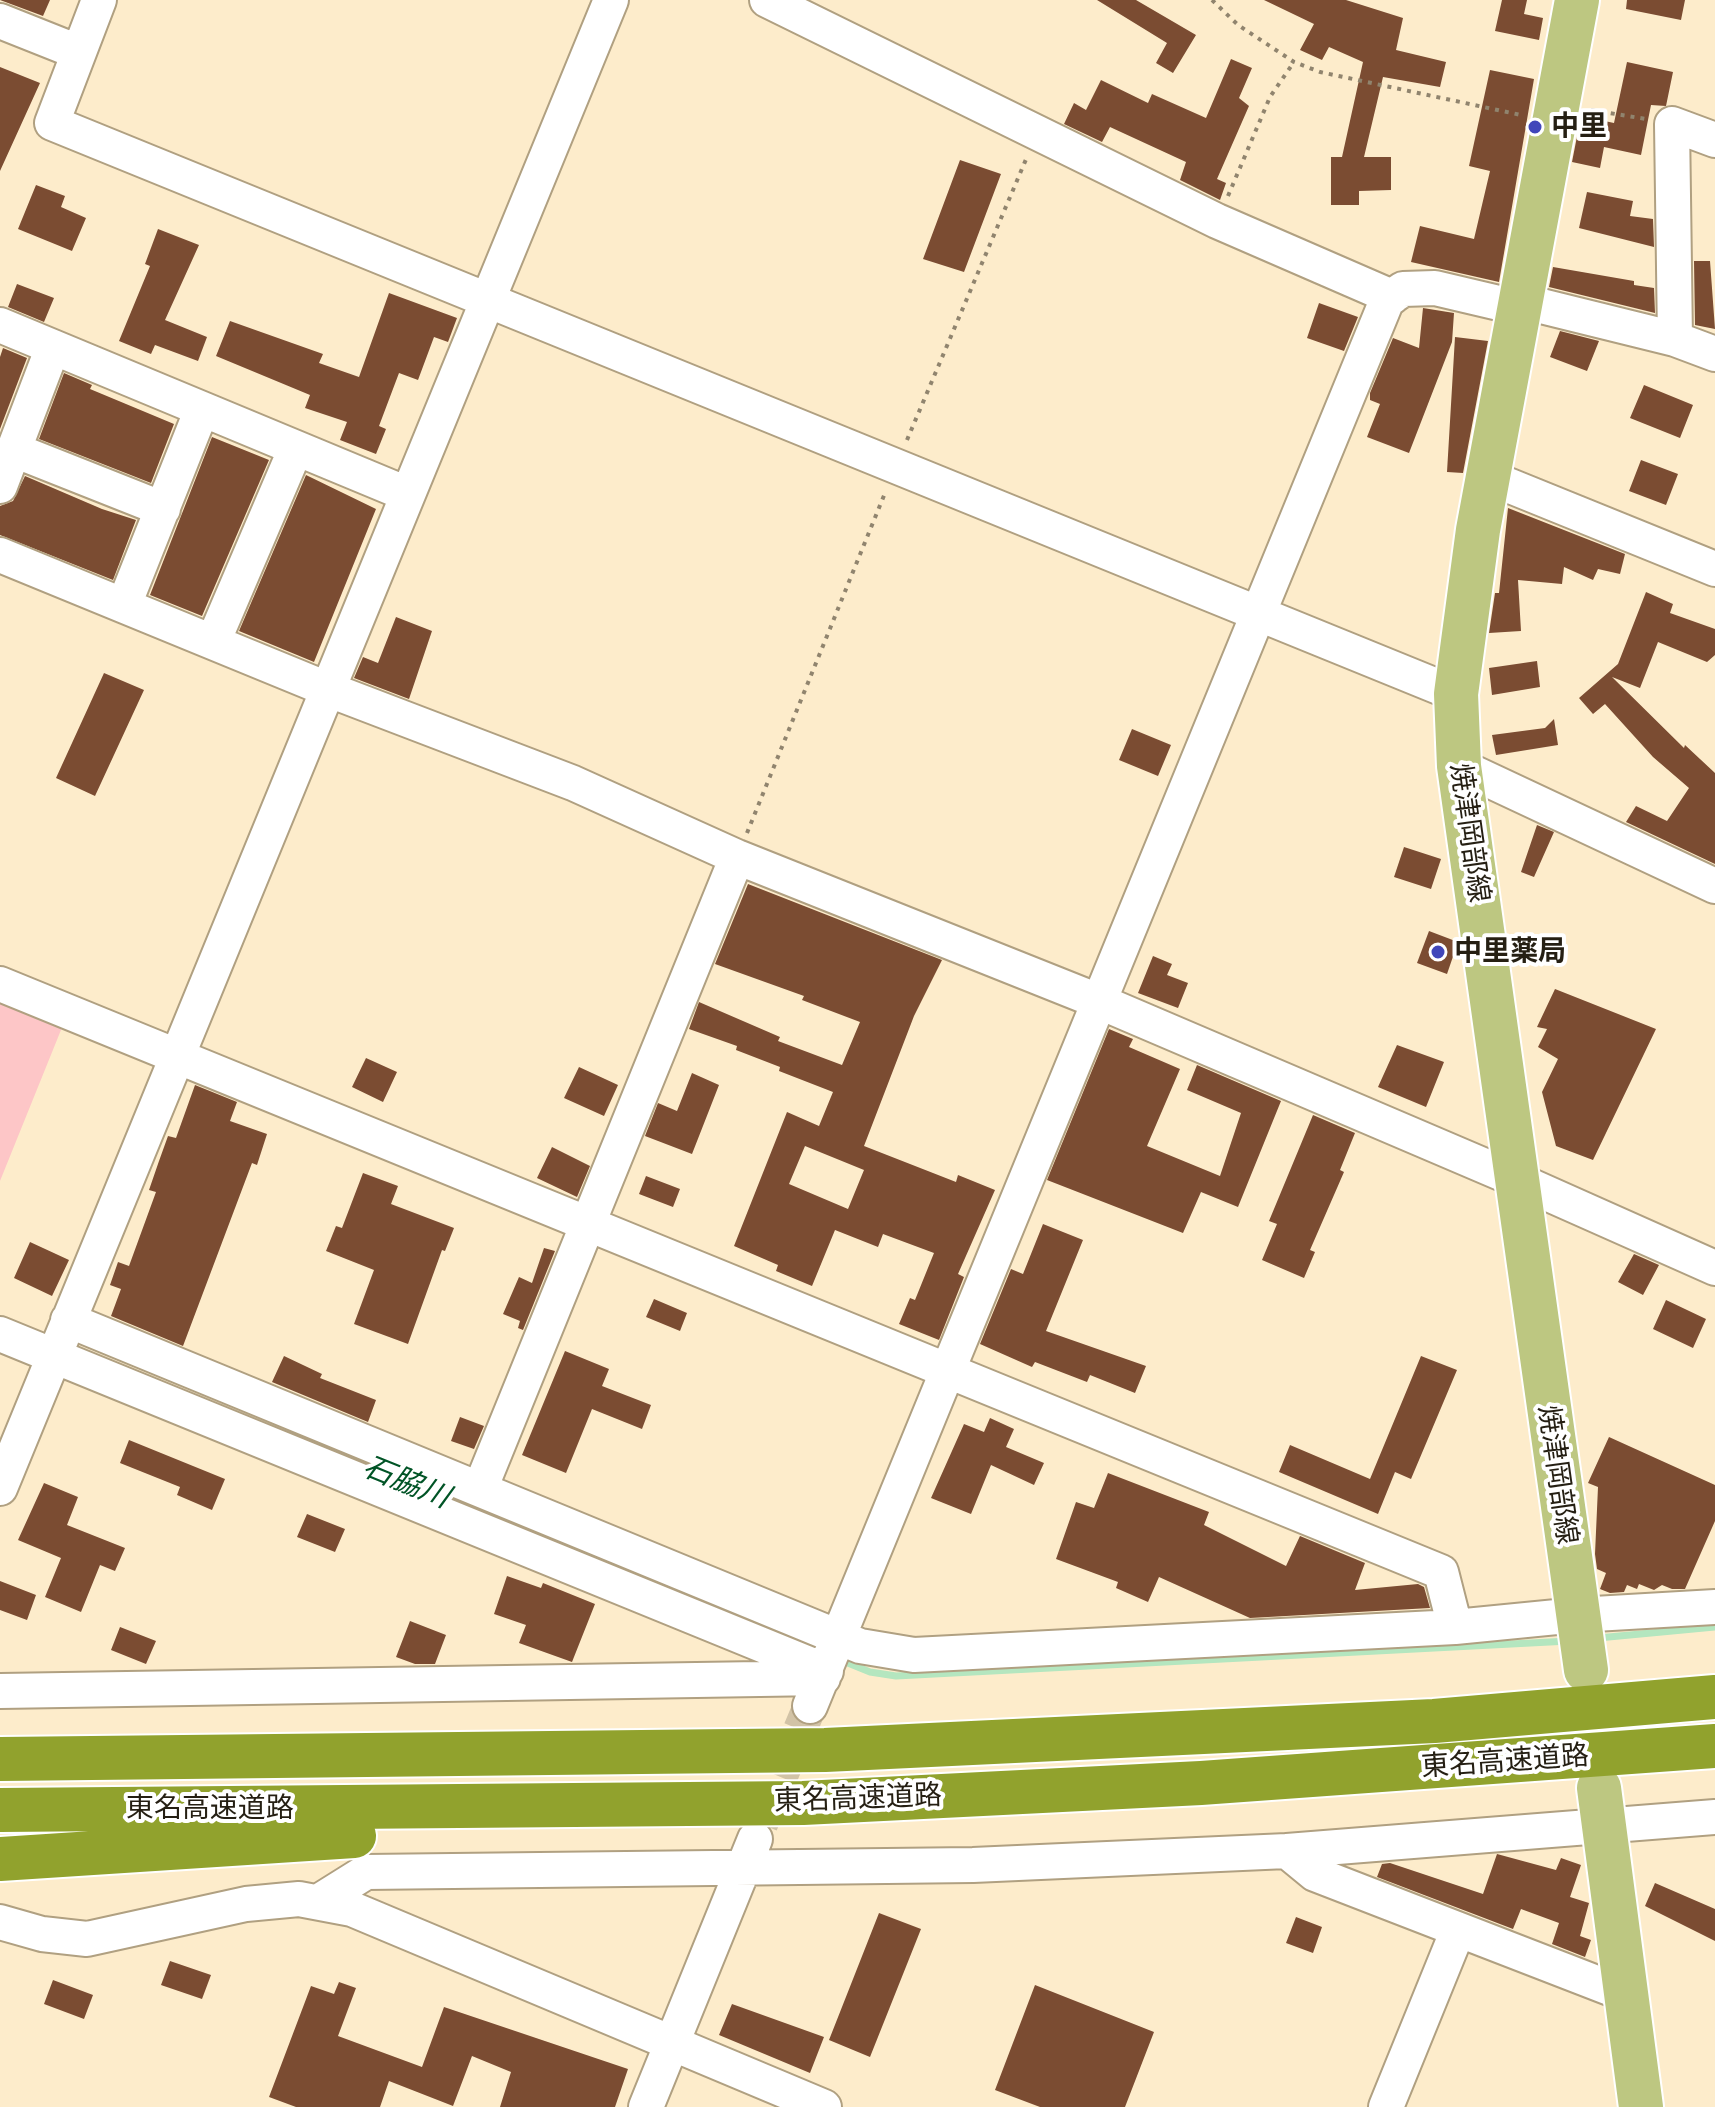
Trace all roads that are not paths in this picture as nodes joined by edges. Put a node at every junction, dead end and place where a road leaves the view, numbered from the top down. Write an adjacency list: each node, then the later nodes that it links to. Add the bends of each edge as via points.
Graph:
1 (99, 0): 6 (street)
2 (611, 0): 9 (street)
3 (767, 0): 8 (street, via 1217,221)
4 (1577, 0): 10 (main road, 焼津岡部線)
5 (0, 21): 6 (street)
6 (78, 52): 9 (street, via 52,123)
7 (1715, 140): 12 (street, via 1672,124)
8 (1392, 297): 10 (street, via 1403,289 1435,288); 25 (street)
9 (487, 300): 20 (street); 25 (street)
10 (1521, 304): 12 (street); 18 (main road, 焼津岡部線)
11 (0, 325): 13 (street)
12 (1675, 339): 14 (street)
13 (53, 347): 15 (street); 17 (street)
14 (1715, 354)
15 (202, 409): 16 (street); 21 (street)
16 (296, 448): 20 (street); 26 (street)
17 (14, 450): 19 (street); 21 (street)
18 (1488, 477): 23 (street); 28 (main road, 焼津岡部線)
19 (0, 486)
20 (407, 494): 27 (street)
21 (163, 509): 24 (street)
22 (0, 555): 24 (street)
23 (1715, 569)
24 (124, 605): 26 (street)
25 (1257, 615): 28 (street); 33 (street)
26 (213, 642): 27 (street)
27 (327, 689): 30 (street, via 573,783); 34 (street)
28 (1456, 694): 29 (main road, 焼津岡部線)
29 (1459, 766): 31 (street); 35 (main road, 焼津岡部線)
30 (737, 857): 33 (street); 36 (street)
31 (1715, 886)
32 (0, 984): 34 (street)
33 (1098, 1001): 35 (street); 41 (street)
34 (175, 1055): 36 (street); 38 (street)
35 (1515, 1179): 37 (street); 45 (main road, 焼津岡部線)
36 (591, 1224): 41 (street); 43 (street)
37 (1715, 1268)
38 (68, 1320): 40 (street); 43 (street)
39 (0, 1334): 40 (street)
40 (53, 1355): 42 (street); 49 (street)
41 (950, 1369): 46 (street, via 1441,1572); 47 (street)
42 (0, 1488)
43 (480, 1489): 47 (street)
44 (1715, 1607): 45 (street)
45 (1577, 1615): 46 (street); 48 (main road, 焼津岡部線)
46 (1455, 1627): 47 (street, via 914,1655)
47 (839, 1638): 49 (street)
48 (1586, 1670)
49 (819, 1685): 50 (street)
50 (0, 1691)
51 (1715, 1697): 53 (highway, 東名高速道路, via 1434,1721 825,1750)
52 (1715, 1746): 54 (highway, 東名高速道路, via 1201,1783)
53 (9, 1758)
54 (803, 1803): 56 (highway, 東名高速道路); 60 (highway)
55 (1601, 1807): 57 (street); 58 (street); 64 (main road)
56 (0, 1810)
57 (1715, 1817)
58 (1287, 1851): 59 (street, via 973,1865); 63 (street, via 1315,1874)
59 (750, 1853): 61 (street, via 366,1872); 65 (street)
60 (0, 1859)
61 (318, 1902): 62 (street, via 246,1904 87,1939); 65 (street, via 352,1909)
62 (0, 1922)
63 (1458, 1930): 64 (street); 68 (street)
64 (1625, 1994): 69 (main road)
65 (672, 2044): 66 (street); 67 (street)
66 (646, 2107)
67 (824, 2107)
68 (1386, 2107)
69 (1641, 2107)

